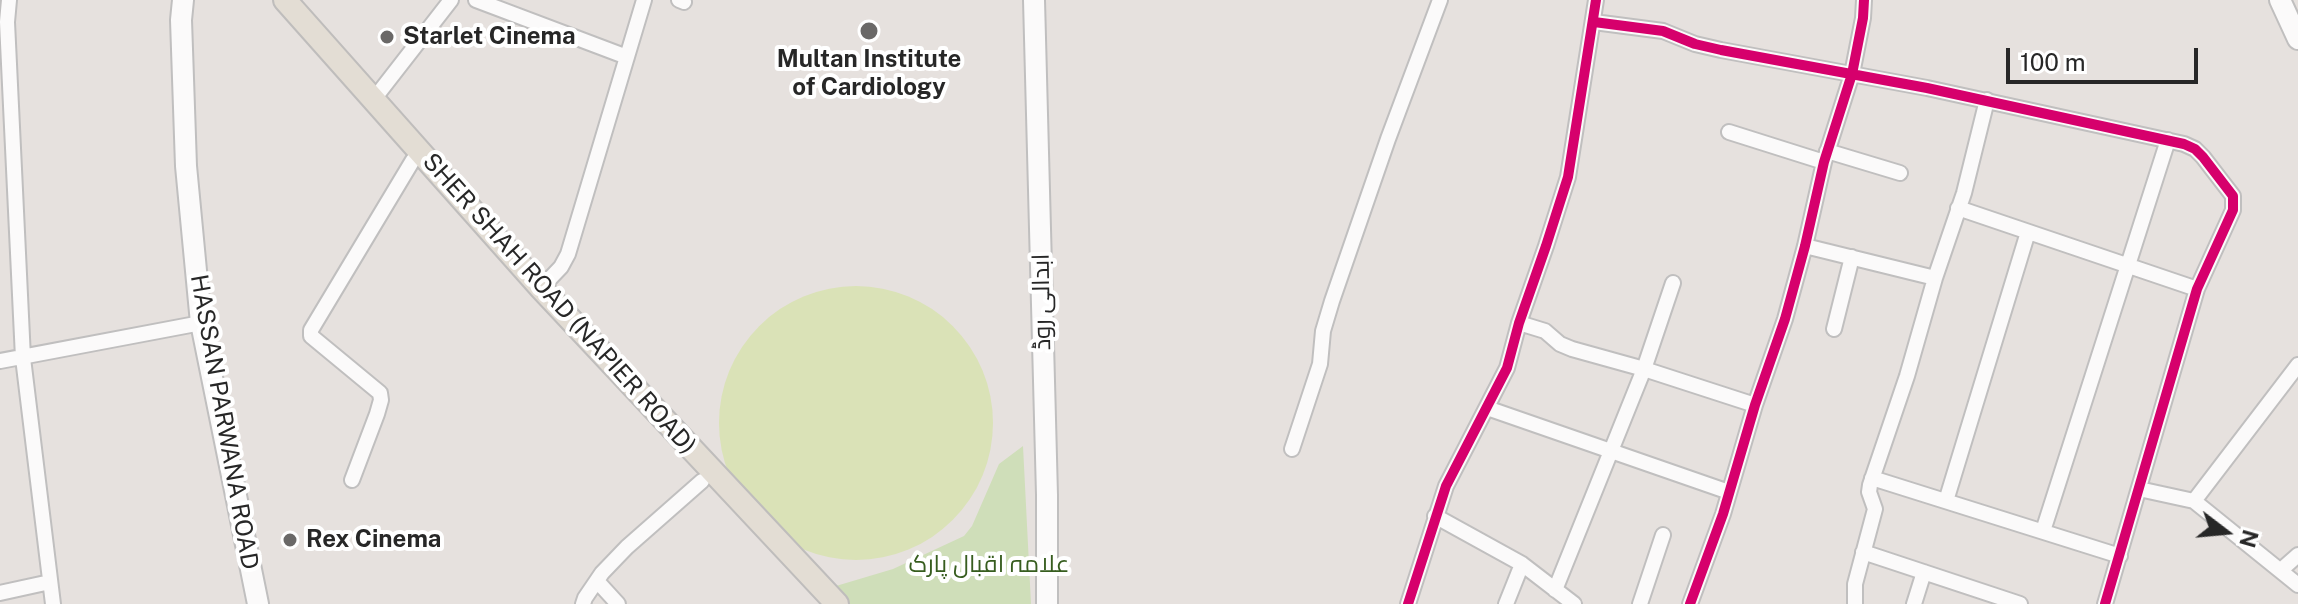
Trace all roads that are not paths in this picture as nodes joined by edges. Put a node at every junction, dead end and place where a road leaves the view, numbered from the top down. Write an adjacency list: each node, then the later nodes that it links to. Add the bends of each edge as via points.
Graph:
1 (9, 0): 13 (street)
2 (183, 0): 34 (main road, HASSAN PARWANA ROAD, via 186,166)
3 (269, 0): 23 (main road, SHER SHAH ROAD (NAPIER ROAD))
4 (285, 0): 18 (main road, SHER SHAH ROAD (NAPIER ROAD))
5 (451, 0): 18 (street)
6 (476, 0): 16 (street)
7 (644, 0): 16 (street)
8 (1034, 0): 74 (main road, ابدالی روڈ)
9 (1440, 0): 43 (street, via 1332,301 1320,364)
10 (1596, 0): 14 (street)
11 (1864, 0): 17 (street)
12 (2280, 0): 15 (main road)
13 (4, 22): 37 (street)
14 (1594, 22): 17 (street, via 1663,31 1721,50); 35 (street, via 1568,177)
15 (2298, 39)
16 (627, 57): 32 (street, via 568,254)
17 (1852, 74): 19 (street); 22 (street)
18 (374, 99): 32 (main road, SHER SHAH ROAD (NAPIER ROAD))
19 (1987, 100): 21 (street); 25 (street)
20 (1729, 132): 22 (street)
21 (2168, 140): 29 (street); 33 (street, via 2195,149 2233,196 2228,221)
22 (1826, 157): 24 (street); 27 (street)
23 (413, 160): 46 (street, via 311,330 311,336 380,393); 47 (main road, SHER SHAH ROAD (NAPIER ROAD))
24 (1900, 173)
25 (1958, 208): 26 (street); 30 (street)
26 (2028, 232): 29 (street); 50 (street)
27 (1805, 246): 28 (street); 41 (street)
28 (1852, 257): 30 (street); 36 (street)
29 (2127, 265): 33 (street); 54 (street)
30 (1935, 278): 45 (street)
31 (1673, 283): 40 (street)
32 (541, 288): 53 (main road, SHER SHAH ROAD (NAPIER ROAD))
33 (2197, 289): 48 (street)
34 (201, 323): 37 (street); 69 (main road, HASSAN PARWANA ROAD)
35 (1519, 323): 40 (street, via 1545,331 1572,349); 42 (street, via 1507,368)
36 (1834, 329)
37 (23, 358): 38 (street); 63 (street)
38 (0, 361)
39 (2298, 365): 51 (street)
40 (1644, 369): 41 (street); 44 (street)
41 (1755, 405): 49 (street)
42 (1487, 408): 44 (street); 52 (street)
43 (1292, 449)
44 (1612, 452): 49 (street); 65 (street)
45 (1872, 478): 50 (street); 56 (street, via 1869,492 1875,509)
46 (352, 480)
47 (702, 481): 53 (main road, SHER SHAH ROAD (NAPIER ROAD)); 62 (street)
48 (2139, 489): 51 (street); 58 (street)
49 (1729, 492): 79 (street)
50 (1946, 501): 54 (street)
51 (2194, 501): 60 (street)
52 (1435, 516): 59 (street); 75 (street)
53 (755, 526): 72 (main road, SHER SHAH ROAD (NAPIER ROAD)); 73 (main road, SHER SHAH ROAD (NAPIER ROAD))
54 (2043, 531): 58 (street)
55 (1663, 535): 78 (street)
56 (1863, 552): 61 (street); 80 (street)
57 (2298, 555): 60 (street)
58 (2120, 556): 83 (street)
59 (1522, 564): 65 (street); 76 (street)
60 (2281, 570): 64 (street)
61 (1924, 572): 67 (street); 81 (street)
62 (597, 581): 70 (street); 71 (street)
63 (50, 582): 66 (street); 68 (street)
64 (2298, 585)
65 (1555, 590): 77 (street)
66 (0, 593)
67 (1989, 599): 82 (street)
68 (53, 604)
69 (258, 604)
70 (583, 604)
71 (618, 604)
72 (821, 604)
73 (837, 604)
74 (1047, 604)
75 (1408, 604)
76 (1506, 604)
77 (1574, 604)
78 (1640, 604)
79 (1690, 604)
80 (1855, 604)
81 (1914, 604)
82 (2020, 604)
83 (2105, 604)

